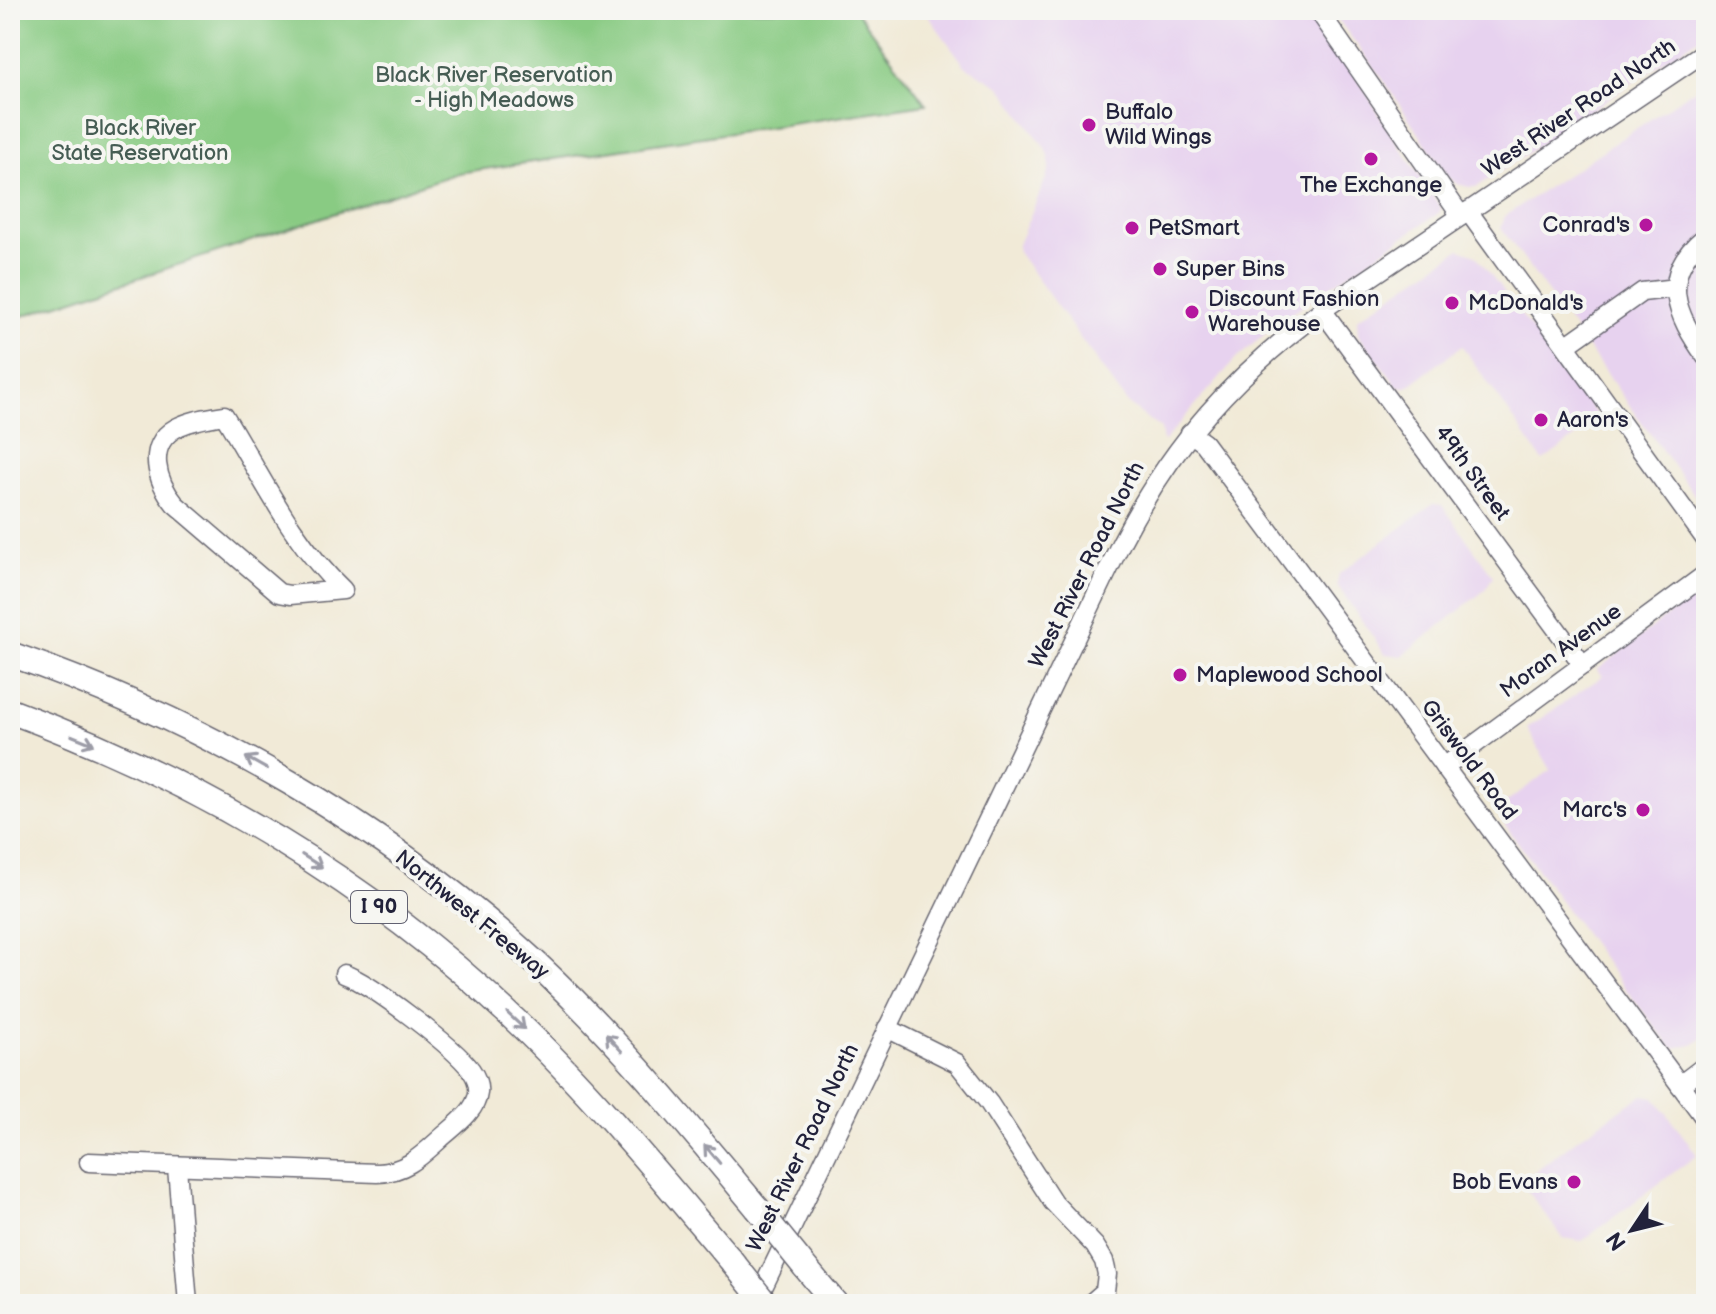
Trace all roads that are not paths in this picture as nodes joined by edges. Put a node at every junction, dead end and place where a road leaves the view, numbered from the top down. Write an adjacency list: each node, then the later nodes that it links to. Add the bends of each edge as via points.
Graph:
1 (1318, 10): 3 (street)
2 (1706, 51): 3 (street, West River Road North)
3 (1465, 214): 6 (street, West River Road North); 7 (street)
4 (1706, 236): 5 (street, via 1689,252)
5 (1676, 288): 7 (street, via 1642,292); 8 (street, via 1681,318)
6 (1322, 310): 9 (street, West River Road North, via 1243,374); 14 (street, 49th Street)
7 (1567, 345): 10 (street)
8 (1706, 357)
9 (1190, 433): 16 (street, Griswold Road, via 1204,443); 18 (street, West River Road North, via 1122,541)
10 (1706, 540)
11 (320, 568): 11 (street, via 343,590 290,595 269,586 163,490 156,463 165,436 185,423 224,415)
12 (1706, 574): 14 (street, Moran Avenue)
13 (10, 654): 28 (highway, Northwest Freeway / I 90, one-way to 13, bridge, via 667,1100 587,1013 475,911 330,807 217,742 64,672)
14 (1583, 665): 16 (street, Moran Avenue)
15 (10, 711): 24 (highway, I 90, one-way to 24, via 109,750 208,799 341,879 416,935 515,1020 604,1111)
16 (1444, 767): 20 (street, Griswold Road)
17 (344, 974): 23 (street, via 388,1000 469,1067 479,1092 468,1113 421,1156 396,1171)
18 (887, 1028): 26 (street, West River Road North); 29 (street, via 957,1063 1053,1202 1095,1246 1107,1274 1105,1291)
19 (1706, 1065): 20 (street)
20 (1680, 1085): 21 (street, Griswold Road)
21 (1706, 1120)
22 (89, 1162): 23 (street)
23 (177, 1167): 25 (street)
24 (728, 1261): 26 (highway, bridge); 27 (highway, bridge)
25 (188, 1304)
26 (756, 1304)
27 (766, 1304)
28 (836, 1304)
29 (1090, 1304)

